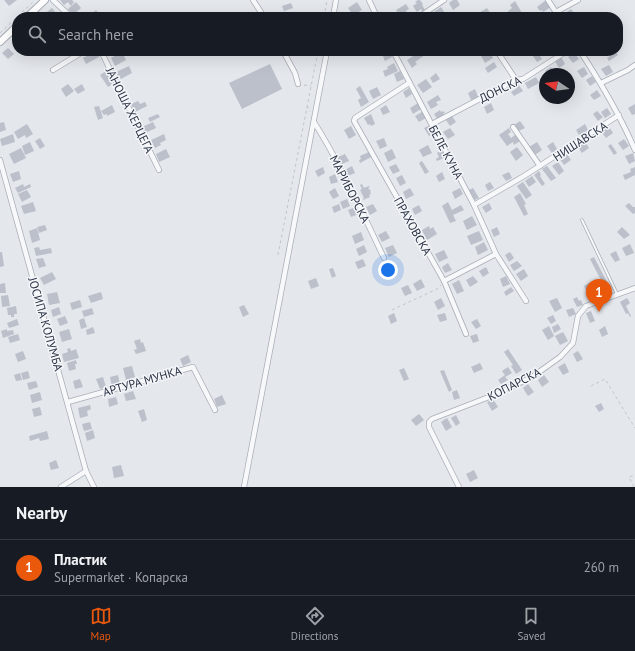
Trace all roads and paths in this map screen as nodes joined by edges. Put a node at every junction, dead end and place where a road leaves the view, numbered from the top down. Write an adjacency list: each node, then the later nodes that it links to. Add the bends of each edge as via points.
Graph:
1 (35, 0): 11 (path)
2 (45, 0): 12 (main road)
3 (53, 0): 13 (street)
4 (253, 0): 14 (street)
5 (327, 0): 15 (path)
6 (336, 0): 16 (street)
7 (369, 0): 17 (street)
8 (444, 0): 18 (street)
9 (548, 0): 19 (street)
10 (578, 0): 19 (street)
11 (22, 12)
12 (32, 12)
13 (66, 12)
14 (261, 12)
15 (325, 12)
16 (334, 12)
17 (375, 12)
18 (426, 12)
19 (556, 12)
20 (12, 22): 22 (path)
21 (12, 31): 23 (main road)
22 (0, 33)
23 (0, 42)
24 (76, 56): 34 (street)
25 (103, 56): 47 (street, ЈАНОША ХЕРЦЕГА)
26 (286, 56): 38 (street)
27 (317, 56): 39 (path)
28 (326, 56): 41 (street)
29 (396, 56): 36 (street, БЕЛЕ КУНА)
30 (500, 56): 35 (street)
31 (559, 56): 35 (street, ДОНСКА)
32 (583, 56): 37 (street)
33 (635, 65): 37 (street)
34 (53, 70)
35 (516, 80): 42 (street, ДОНСКА)
36 (410, 83): 42 (street, БЕЛЕ КУНА); 53 (street, ПРАХОВСКА, via 354,118 354,121)
37 (601, 83): 40 (street)
38 (298, 84): 39 (path)
39 (311, 86): 51 (path)
40 (619, 115): 44 (street); 46 (street, НИШАВСКА)
41 (314, 122): 52 (street, МАРИБОРСКА, via 360,207); 67 (street)
42 (432, 124): 48 (street, БЕЛЕ КУНА)
43 (513, 127): 46 (street, НИШАВСКА)
44 (635, 150)
45 (0, 160): 60 (street, ЈОСИПА КОЛУМБА)
46 (540, 166): 48 (street, НИШАВСКА)
47 (159, 170)
48 (474, 205): 50 (street, БЕЛЕ КУНА)
49 (582, 220): 55 (lane)
50 (496, 254): 53 (street); 56 (street, БЕЛЕ КУНА)
51 (278, 255)
52 (384, 258)
53 (444, 281): 57 (path, via 437,289); 58 (street, ПРАХОВСКА)
54 (635, 288): 55 (street, КОПАРСКА)
55 (617, 294): 68 (street, КОПАРСКА, via 586,306 578,316 573,343 560,357 532,377 429,422 429,427)
56 (526, 301)
57 (392, 310)
58 (466, 334)
59 (591, 386): 62 (path, via 605,378)
60 (68, 402): 61 (street, АРТУРА МУНКА, via 193,367); 63 (street, ЈОСИПА КОЛУМБА)
61 (215, 410)
62 (635, 428)
63 (86, 471): 65 (street); 66 (street, ЈОСИПА КОЛУМБА)
64 (635, 475): 69 (path, via 629,477)
65 (61, 487)
66 (94, 487)
67 (244, 487)
68 (459, 487)
69 (634, 487)

